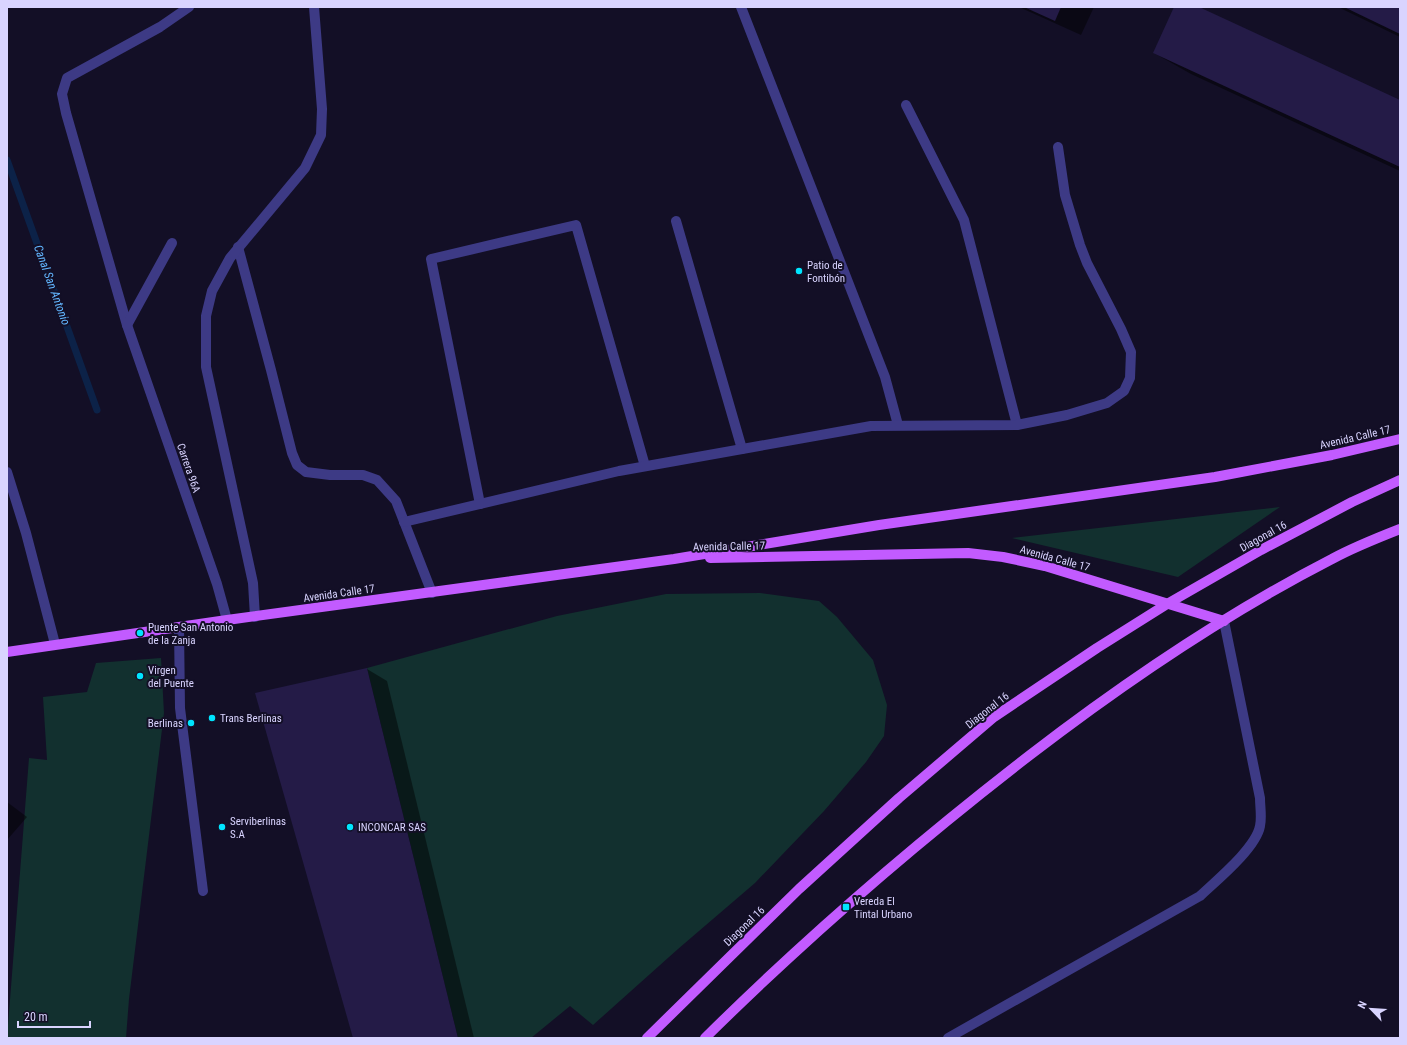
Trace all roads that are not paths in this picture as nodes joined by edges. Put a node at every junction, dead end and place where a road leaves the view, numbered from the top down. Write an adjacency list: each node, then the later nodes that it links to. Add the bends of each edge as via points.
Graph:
1 (189, 7): 9 (lane, Carrera 96A, via 160,27 67,78 62,94)
2 (314, 7): 8 (lane, via 322,108 320,135 305,168)
3 (742, 7): 10 (lane, via 884,377)
4 (906, 106): 11 (lane, via 964,220)
5 (1058, 147): 11 (lane, via 1065,195 1080,245 1130,352 1130,378 1124,391 1107,403 1067,415)
6 (676, 221): 13 (lane)
7 (172, 243): 9 (lane)
8 (238, 247): 18 (lane, via 297,465 306,472 363,475 377,480 396,501); 23 (lane, via 212,291 206,316 206,367 253,583)
9 (127, 325): 24 (lane, Carrera 96A, via 217,584)
10 (898, 425): 11 (lane); 13 (lane, via 871,426)
11 (1017, 425)
12 (1400, 439): 20 (main road, Avenida Calle 17, via 1215,477 879,525)
13 (742, 449): 14 (lane)
14 (645, 466): 17 (lane); 17 (lane, via 576,225 431,259)
15 (7, 472): 27 (lane)
16 (1400, 480): 22 (main road, Diagonal 16, via 1261,550)
17 (480, 504): 18 (lane)
18 (404, 522): 21 (lane)
19 (1400, 529): 25 (main road, via 1334,558)
20 (674, 559): 21 (main road, Avenida Calle 17); 22 (main road, Avenida Calle 17, via 968,553 1045,566)
21 (432, 593): 23 (main road, Avenida Calle 17)
22 (1167, 604): 25 (main road, Avenida Calle 17); 30 (main road, Diagonal 16, via 994,717 899,798 799,889)
23 (255, 617): 24 (main road, Avenida Calle 17)
24 (227, 620): 26 (main road, Avenida Calle 17)
25 (1224, 621): 31 (main road, via 1162,660 1077,720 938,827 846,907); 32 (lane, via 1260,798 1260,826 1252,844 1200,896)
26 (179, 627): 27 (main road, Avenida Calle 17); 29 (lane, via 180,708)
27 (55, 644): 28 (main road, Avenida Calle 17)
28 (7, 652)
29 (203, 891)
30 (647, 1038)
31 (705, 1038)
32 (948, 1038)

